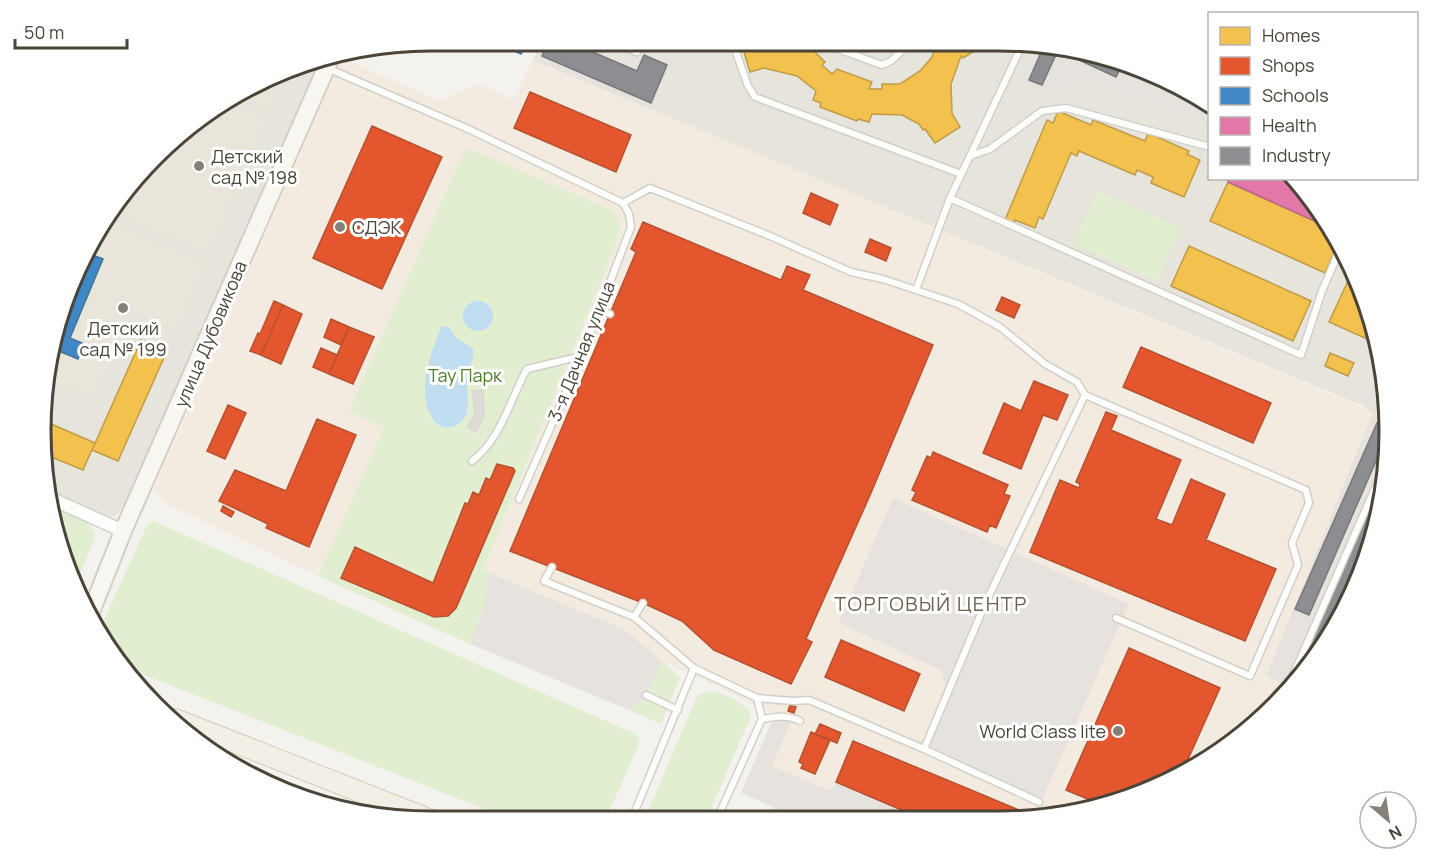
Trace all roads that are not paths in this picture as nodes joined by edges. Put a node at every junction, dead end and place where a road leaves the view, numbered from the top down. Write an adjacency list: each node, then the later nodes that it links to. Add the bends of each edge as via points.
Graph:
1 (736, 51): 9 (lane, via 755,97)
2 (843, 51): 3 (lane, via 882,65)
3 (902, 51)
4 (1019, 52): 8 (lane)
5 (332, 64): 11 (lane)
6 (326, 66): 22 (street, улица Дубовикова)
7 (1208, 147): 8 (lane, via 1066,108 1042,111 990,149)
8 (970, 156): 9 (lane)
9 (961, 174): 10 (lane)
10 (950, 198): 12 (lane, via 1301,355); 13 (lane)
11 (623, 203): 13 (lane, via 650,188 851,272); 14 (lane, 3-я Дачная улица, via 631,227)
12 (1337, 257)
13 (915, 290): 17 (lane, via 958,304 1000,327 1045,364 1077,381)
14 (598, 310): 15 (lane); 16 (lane, 3-я Дачная улица)
15 (610, 314)
16 (582, 356): 18 (lane, via 527,369 497,432 483,453); 20 (lane, 3-я Дачная улица)
17 (1085, 395): 27 (lane, via 1306,490 1309,503 1292,543 1298,565 1250,676); 36 (lane, via 985,604)
18 (472, 461)
19 (1375, 489): 28 (lane)
20 (519, 499)
21 (57, 501): 22 (street)
22 (123, 531): 25 (street, улица Дубовикова)
23 (552, 567): 26 (lane, via 544,581)
24 (643, 603): 26 (lane)
25 (94, 606)
26 (634, 617): 29 (lane)
27 (1116, 618)
28 (1297, 666)
29 (694, 668): 31 (lane); 32 (lane)
30 (646, 695): 32 (lane)
31 (757, 698): 33 (lane); 36 (lane, via 809,700)
32 (678, 710): 39 (lane)
33 (762, 719): 34 (lane, via 780,716); 40 (lane)
34 (800, 721)
35 (191, 725): 38 (main road)
36 (924, 749): 37 (lane)
37 (1039, 802)
38 (406, 810)
39 (635, 811)
40 (721, 811)

